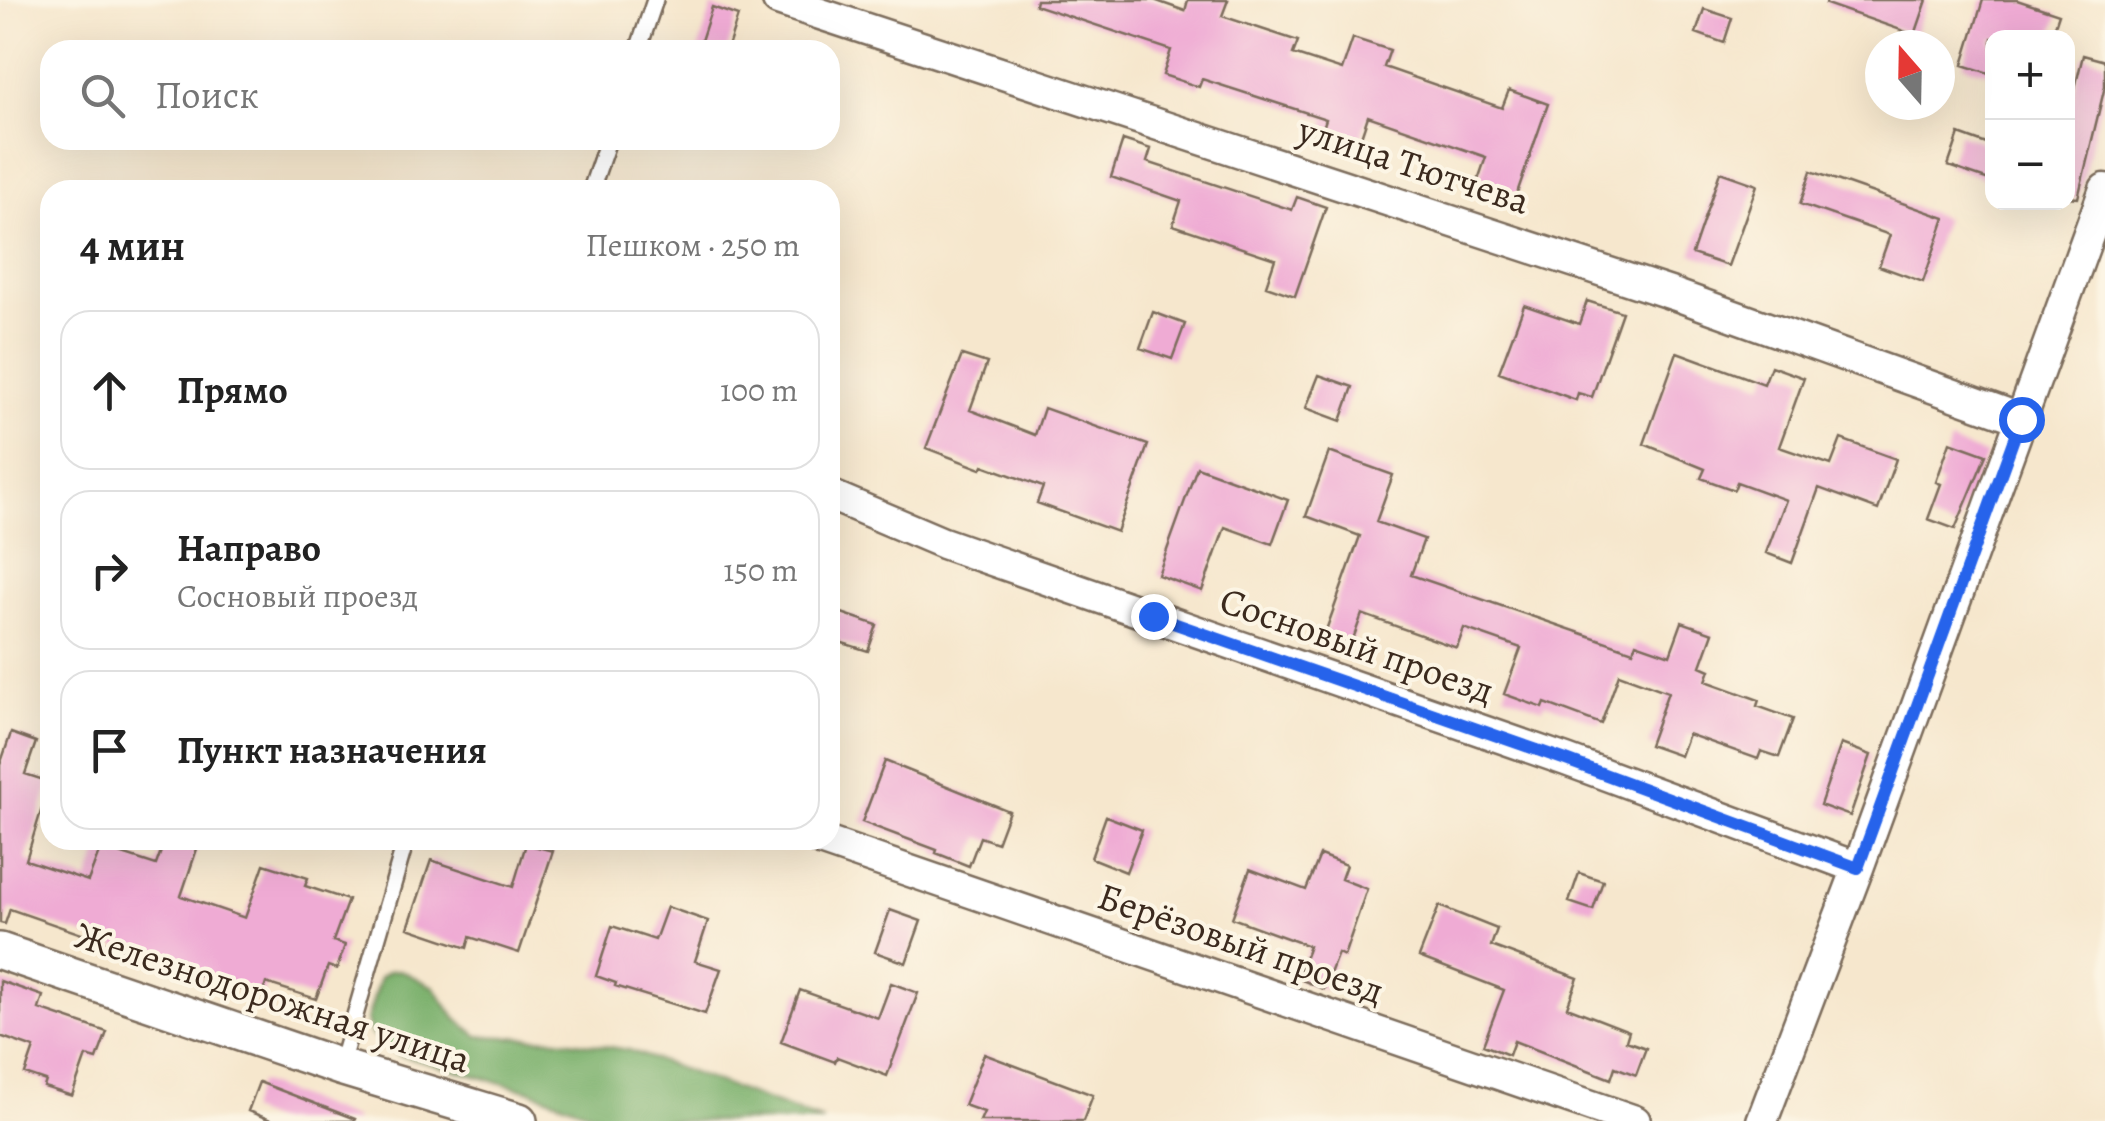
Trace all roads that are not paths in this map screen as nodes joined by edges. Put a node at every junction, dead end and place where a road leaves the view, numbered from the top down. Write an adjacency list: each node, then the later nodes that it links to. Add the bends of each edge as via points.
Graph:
1 (655, 0): 3 (lane)
2 (778, 0): 7 (street, улица Тютчева, via 1676,295)
3 (641, 40)
4 (605, 150): 5 (lane)
5 (594, 180)
6 (2105, 189): 7 (street)
7 (2021, 419): 11 (street)
8 (840, 499): 11 (street, Сосновый проезд, via 943,543)
9 (840, 847): 16 (street, Берёзовый проезд)
10 (403, 850): 13 (lane)
11 (1858, 868): 17 (street)
12 (0, 951): 13 (street, Железнодорожная улица)
13 (340, 1068): 14 (street, Железнодорожная улица)
14 (446, 1111): 15 (street, Железнодорожная улица)
15 (520, 1121)
16 (1636, 1121)
17 (1762, 1121)

